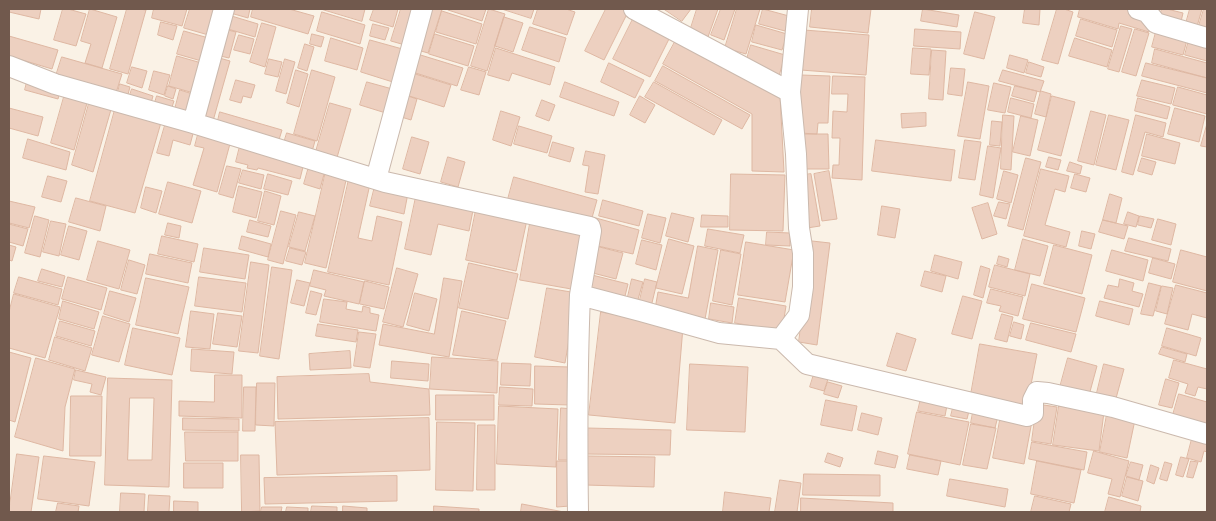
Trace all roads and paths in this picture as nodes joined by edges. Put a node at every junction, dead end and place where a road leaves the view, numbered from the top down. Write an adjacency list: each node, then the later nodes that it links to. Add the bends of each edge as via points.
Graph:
1 (224, 9): 9 (street)
2 (422, 9): 10 (street)
3 (634, 9): 8 (street)
4 (798, 9): 8 (street)
5 (1138, 9): 6 (street, via 1147,12 1156,23)
6 (1207, 38)
7 (9, 66): 9 (street, via 55,84)
8 (790, 92): 12 (street, via 803,287 799,315)
9 (193, 123): 10 (street)
10 (376, 179): 11 (street, via 590,227)
11 (580, 295): 12 (street, via 719,333); 14 (street, via 576,420)
12 (781, 339): 13 (street, via 808,364 1027,416 1032,412 1037,392 1048,393 1114,407)
13 (1207, 434)
14 (578, 512)

